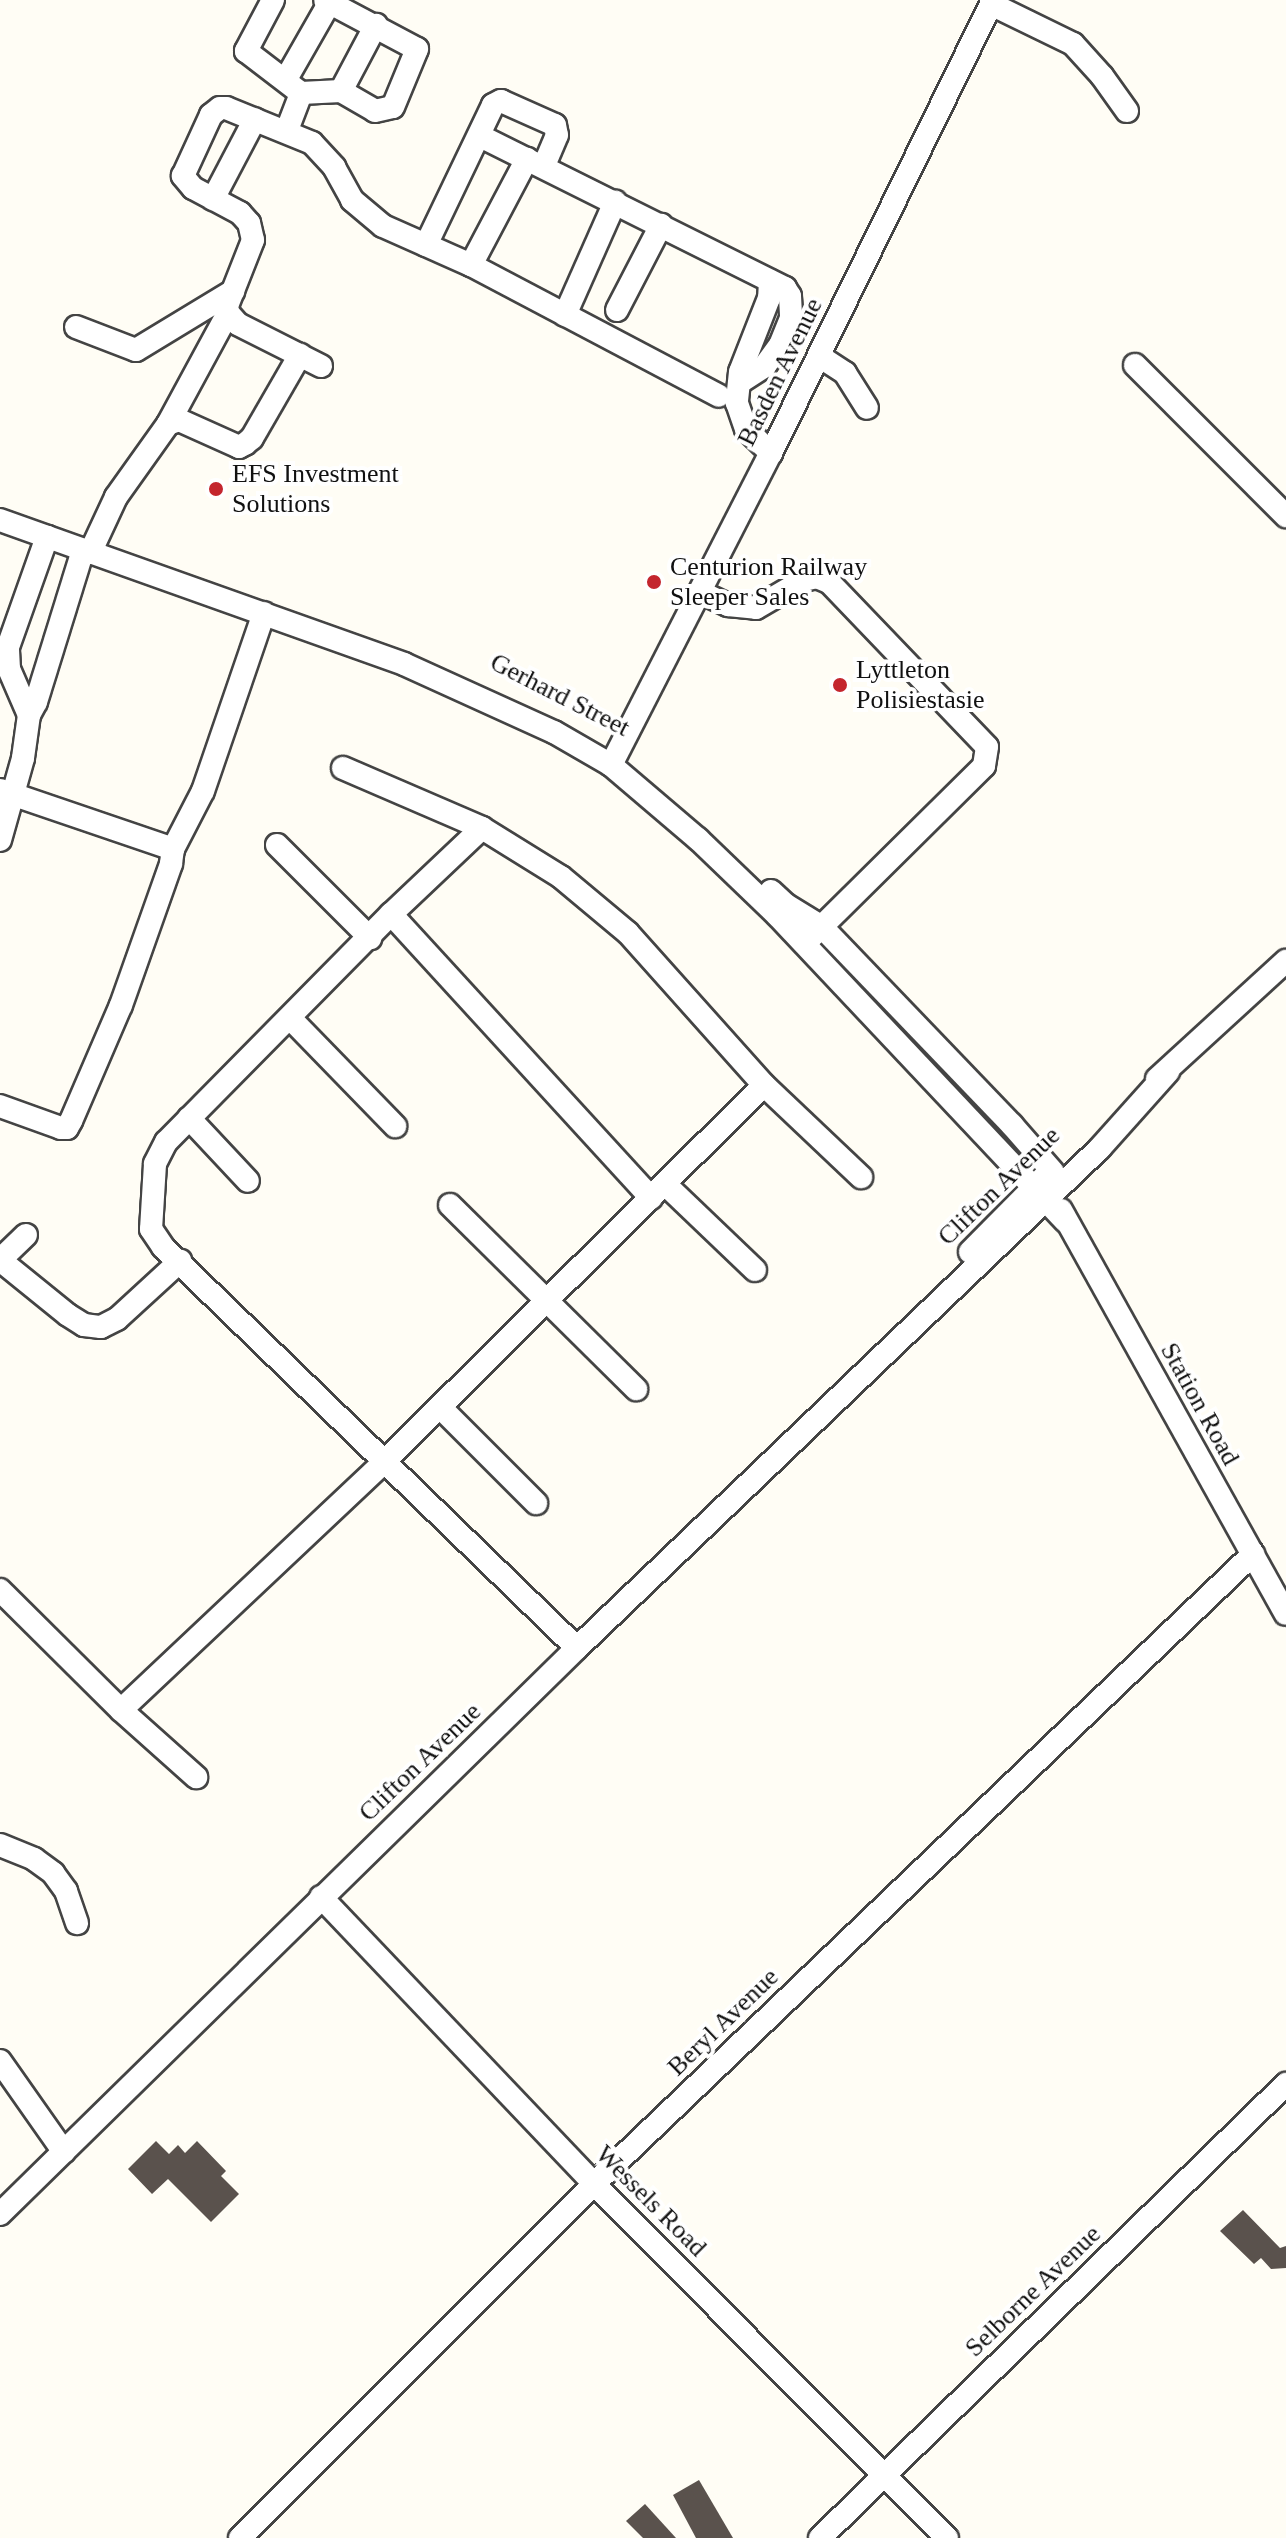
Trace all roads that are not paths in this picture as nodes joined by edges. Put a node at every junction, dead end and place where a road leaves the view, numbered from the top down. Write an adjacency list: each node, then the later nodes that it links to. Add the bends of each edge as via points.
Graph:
1 (273, 0): 5 (street, via 246,51)
2 (327, 1): 4 (street); 5 (street)
3 (992, 2): 7 (street, via 1073,44); 22 (street, Basden Avenue)
4 (376, 25): 6 (street); 6 (street, via 417,49 398,101 383,112 375,111)
5 (294, 86): 6 (street); 9 (street)
6 (341, 91)
7 (1127, 111)
8 (255, 119): 9 (street); 12 (street); 12 (street, via 226,108 211,115 183,176)
9 (287, 130): 15 (street, via 324,152 367,215)
10 (480, 136): 11 (street); 11 (street, via 493,105 501,101 551,120 557,135); 15 (street)
11 (536, 163): 13 (street); 16 (street)
12 (213, 199): 17 (street, via 240,213 253,240)
13 (615, 202): 14 (street); 19 (street)
14 (661, 225): 18 (street); 28 (street, via 770,281 737,394 739,414)
15 (426, 245): 16 (street)
16 (471, 265): 19 (street)
17 (230, 302): 20 (street, via 136,350); 21 (street, via 238,324); 27 (street)
18 (617, 310)
19 (565, 315): 25 (street)
20 (76, 327)
21 (300, 355): 24 (street); 27 (street, via 245,444 239,447 179,420)
22 (819, 356): 26 (street, via 845,373); 28 (street, Basden Avenue)
23 (1135, 365): 30 (street)
24 (321, 366)
25 (719, 396)
26 (867, 408)
27 (168, 424): 33 (street, via 116,497)
28 (771, 453): 34 (street, Basden Avenue)
29 (0, 510): 33 (street, Gerhard Street)
30 (1286, 516)
31 (0, 520): 32 (street, Gerhard Street)
32 (47, 537): 33 (street, Gerhard Street); 36 (street, via 8,647 9,669)
33 (88, 549): 35 (street, Gerhard Street); 36 (street); 37 (street, Gerhard Street, via 401,652)
34 (700, 592): 37 (street, Basden Avenue); 45 (street, via 742,609 756,608 804,580 817,577 829,582 987,747 984,766)
35 (264, 613): 37 (street, Gerhard Street, via 456,685); 43 (street, via 203,791)
36 (29, 715): 39 (street)
37 (613, 758): 45 (street, Gerhard Street, via 705,828 786,905); 47 (street, Gerhard Street)
38 (343, 768): 40 (street)
39 (7, 792): 41 (street); 43 (street)
40 (482, 828): 44 (street); 50 (street, via 561,877 628,933)
41 (0, 840)
42 (277, 845): 46 (street)
43 (173, 849): 51 (street, via 121,1005 67,1128)
44 (391, 914): 46 (street); 57 (street)
45 (822, 927): 47 (street); 56 (street, Gerhard Street, via 1012,1125)
46 (370, 938): 49 (street)
47 (804, 943): 56 (street, Gerhard Street)
48 (1286, 961): 56 (street, Clifton Avenue, via 1168,1072 1121,1108)
49 (290, 1018): 52 (street); 53 (street)
50 (764, 1085): 54 (street); 57 (street)
51 (0, 1106)
52 (189, 1118): 55 (street); 61 (street, via 157,1154 152,1186 151,1229)
53 (395, 1126)
54 (861, 1177)
55 (248, 1181)
56 (1046, 1187): 68 (street, Station Road); 71 (street, Clifton Avenue, via 901,1328 883,1353)
57 (658, 1191): 62 (street); 63 (street)
58 (450, 1205): 63 (street)
59 (26, 1235): 60 (street)
60 (0, 1260): 61 (street, via 68,1315 101,1327 117,1319)
61 (180, 1261): 66 (street)
62 (755, 1270)
63 (546, 1301): 64 (street); 65 (street)
64 (636, 1389)
65 (440, 1407): 66 (street); 67 (street)
66 (385, 1461): 71 (street); 72 (street)
67 (536, 1503)
68 (1253, 1554): 70 (street, Station Road); 80 (street, Beryl Avenue)
69 (0, 1590): 72 (street)
70 (1286, 1614)
71 (577, 1648): 75 (street, Clifton Avenue)
72 (121, 1710): 73 (street)
73 (196, 1777)
74 (0, 1845): 76 (street, via 53,1873)
75 (321, 1897): 79 (street, Clifton Avenue); 80 (street, Wessels Road)
76 (77, 1923)
77 (0, 2061): 79 (street)
78 (1286, 2084): 82 (street, Selborne Avenue)
79 (64, 2152): 81 (street, Clifton Avenue)
80 (594, 2184): 82 (street, Wessels Road); 83 (street, Beryl Avenue)
81 (0, 2214)
82 (884, 2474): 84 (street, Selborne Avenue); 85 (street, Wessels Road)
83 (240, 2538)
84 (820, 2538)
85 (947, 2538)

